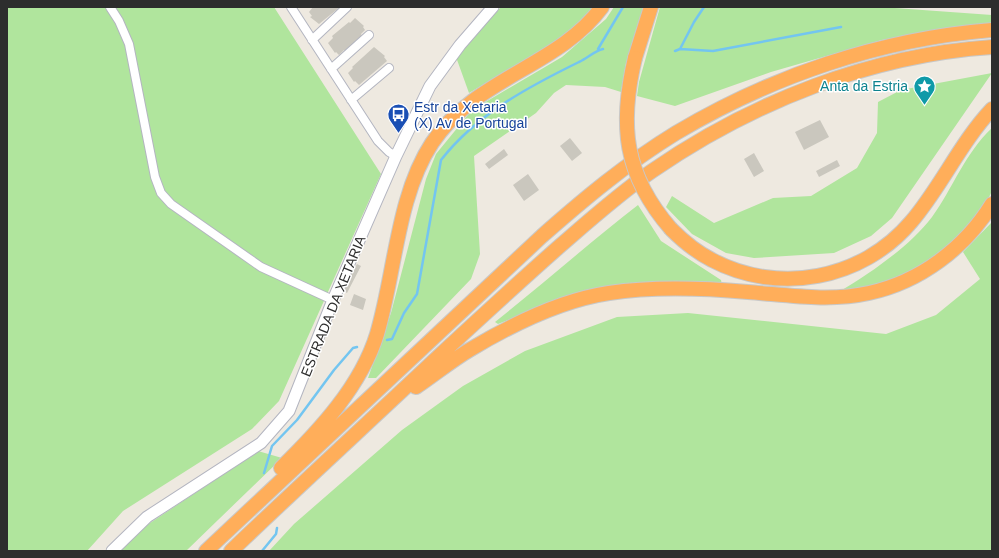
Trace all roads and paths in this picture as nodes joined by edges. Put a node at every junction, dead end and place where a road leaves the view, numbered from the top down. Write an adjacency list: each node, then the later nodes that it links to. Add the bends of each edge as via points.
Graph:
1 (110, 7): 17 (street, via 120,21 129,44 155,177 161,193 171,204 261,267)
2 (347, 7): 9 (street)
3 (493, 7): 15 (street, ESTRADA DA XETARIA, via 460,45 430,86)
4 (602, 7): 19 (highway, via 590,22 563,44 491,87 465,106 432,144 411,188 383,314 361,370 324,421 251,497)
5 (651, 7): 14 (highway, bridge, via 635,58 626,105 630,156 635,172 650,203 671,229 697,251 737,271 760,277 810,278 842,270 872,256 911,223 968,138)
6 (292, 8): 9 (street)
7 (992, 30): 19 (highway, via 963,32 898,44 820,66 734,101 653,148 593,192 542,236)
8 (369, 35): 12 (street)
9 (312, 40): 12 (street)
10 (992, 47): 18 (highway, via 901,61 835,79 770,104 708,135 608,203 498,301)
11 (389, 68): 13 (street)
12 (331, 69): 13 (street)
13 (351, 100): 15 (street, via 381,144)
14 (992, 109)
15 (396, 156): 17 (street, ESTRADA DA XETARIA)
16 (992, 204): 18 (highway, via 980,223 948,254 926,271 899,284 869,293 839,297 660,288 608,293 534,316 498,334)
17 (333, 300): 20 (street, ESTRADA DA XETARIA, via 295,398 289,411 275,429 261,443 146,517)
18 (382, 410): 22 (highway)
19 (219, 539): 21 (highway)
20 (112, 551)
21 (206, 551)
22 (231, 551)

